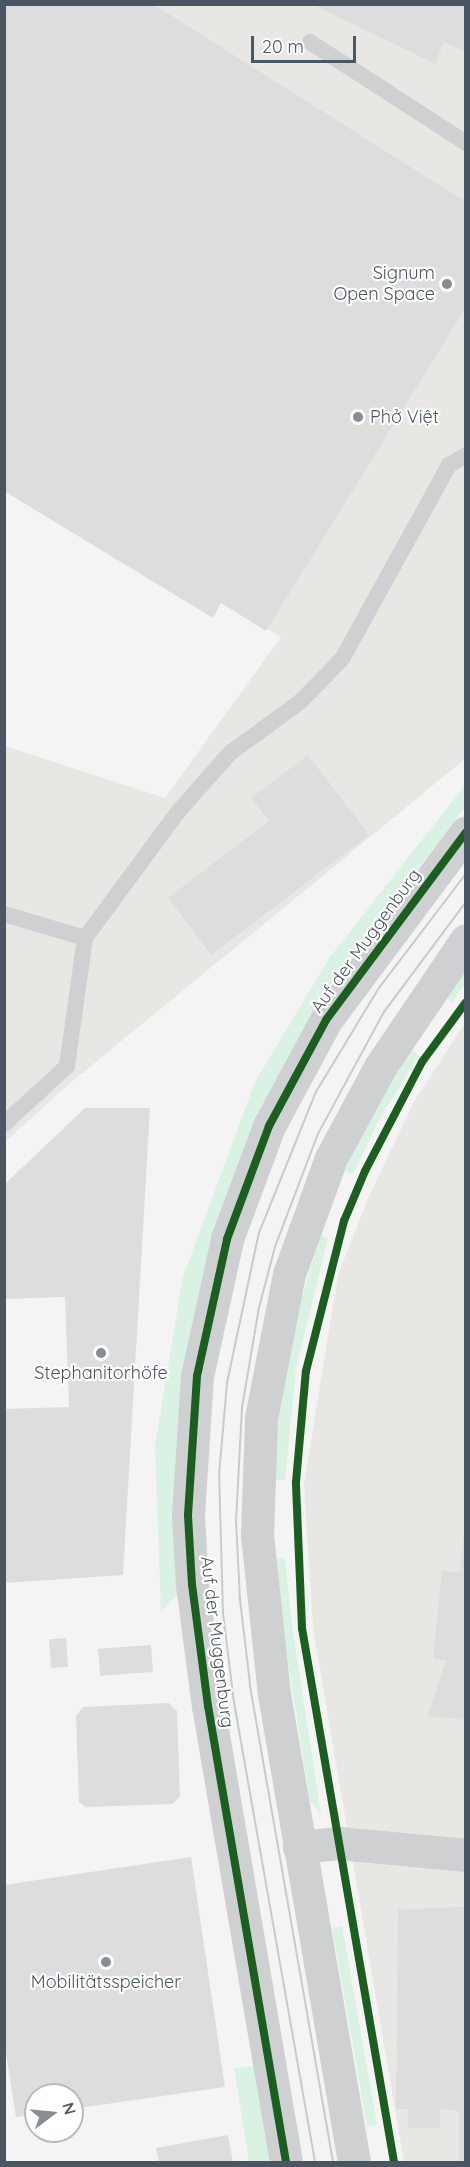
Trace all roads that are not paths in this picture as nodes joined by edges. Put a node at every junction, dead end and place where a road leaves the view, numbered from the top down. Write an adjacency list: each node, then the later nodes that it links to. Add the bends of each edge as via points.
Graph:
1 (310, 42): 2 (lane)
2 (465, 143)
3 (465, 455): 6 (lane, via 449,465 342,658 300,702 230,753 177,813)
4 (465, 832): 11 (street, Auf der Muggenburg, via 326,1020 269,1126 227,1239 197,1376 188,1515 192,1585 208,1706)
5 (4, 914): 6 (lane)
6 (85, 938): 8 (lane, via 67,1066)
7 (465, 940): 9 (street, via 380,1067 331,1158 289,1274 272,1352 261,1418 257,1535 274,1694)
8 (4, 1124)
9 (299, 1847): 10 (street, via 339,1843); 12 (street)
10 (465, 1855)
11 (286, 2163)
12 (354, 2163)

